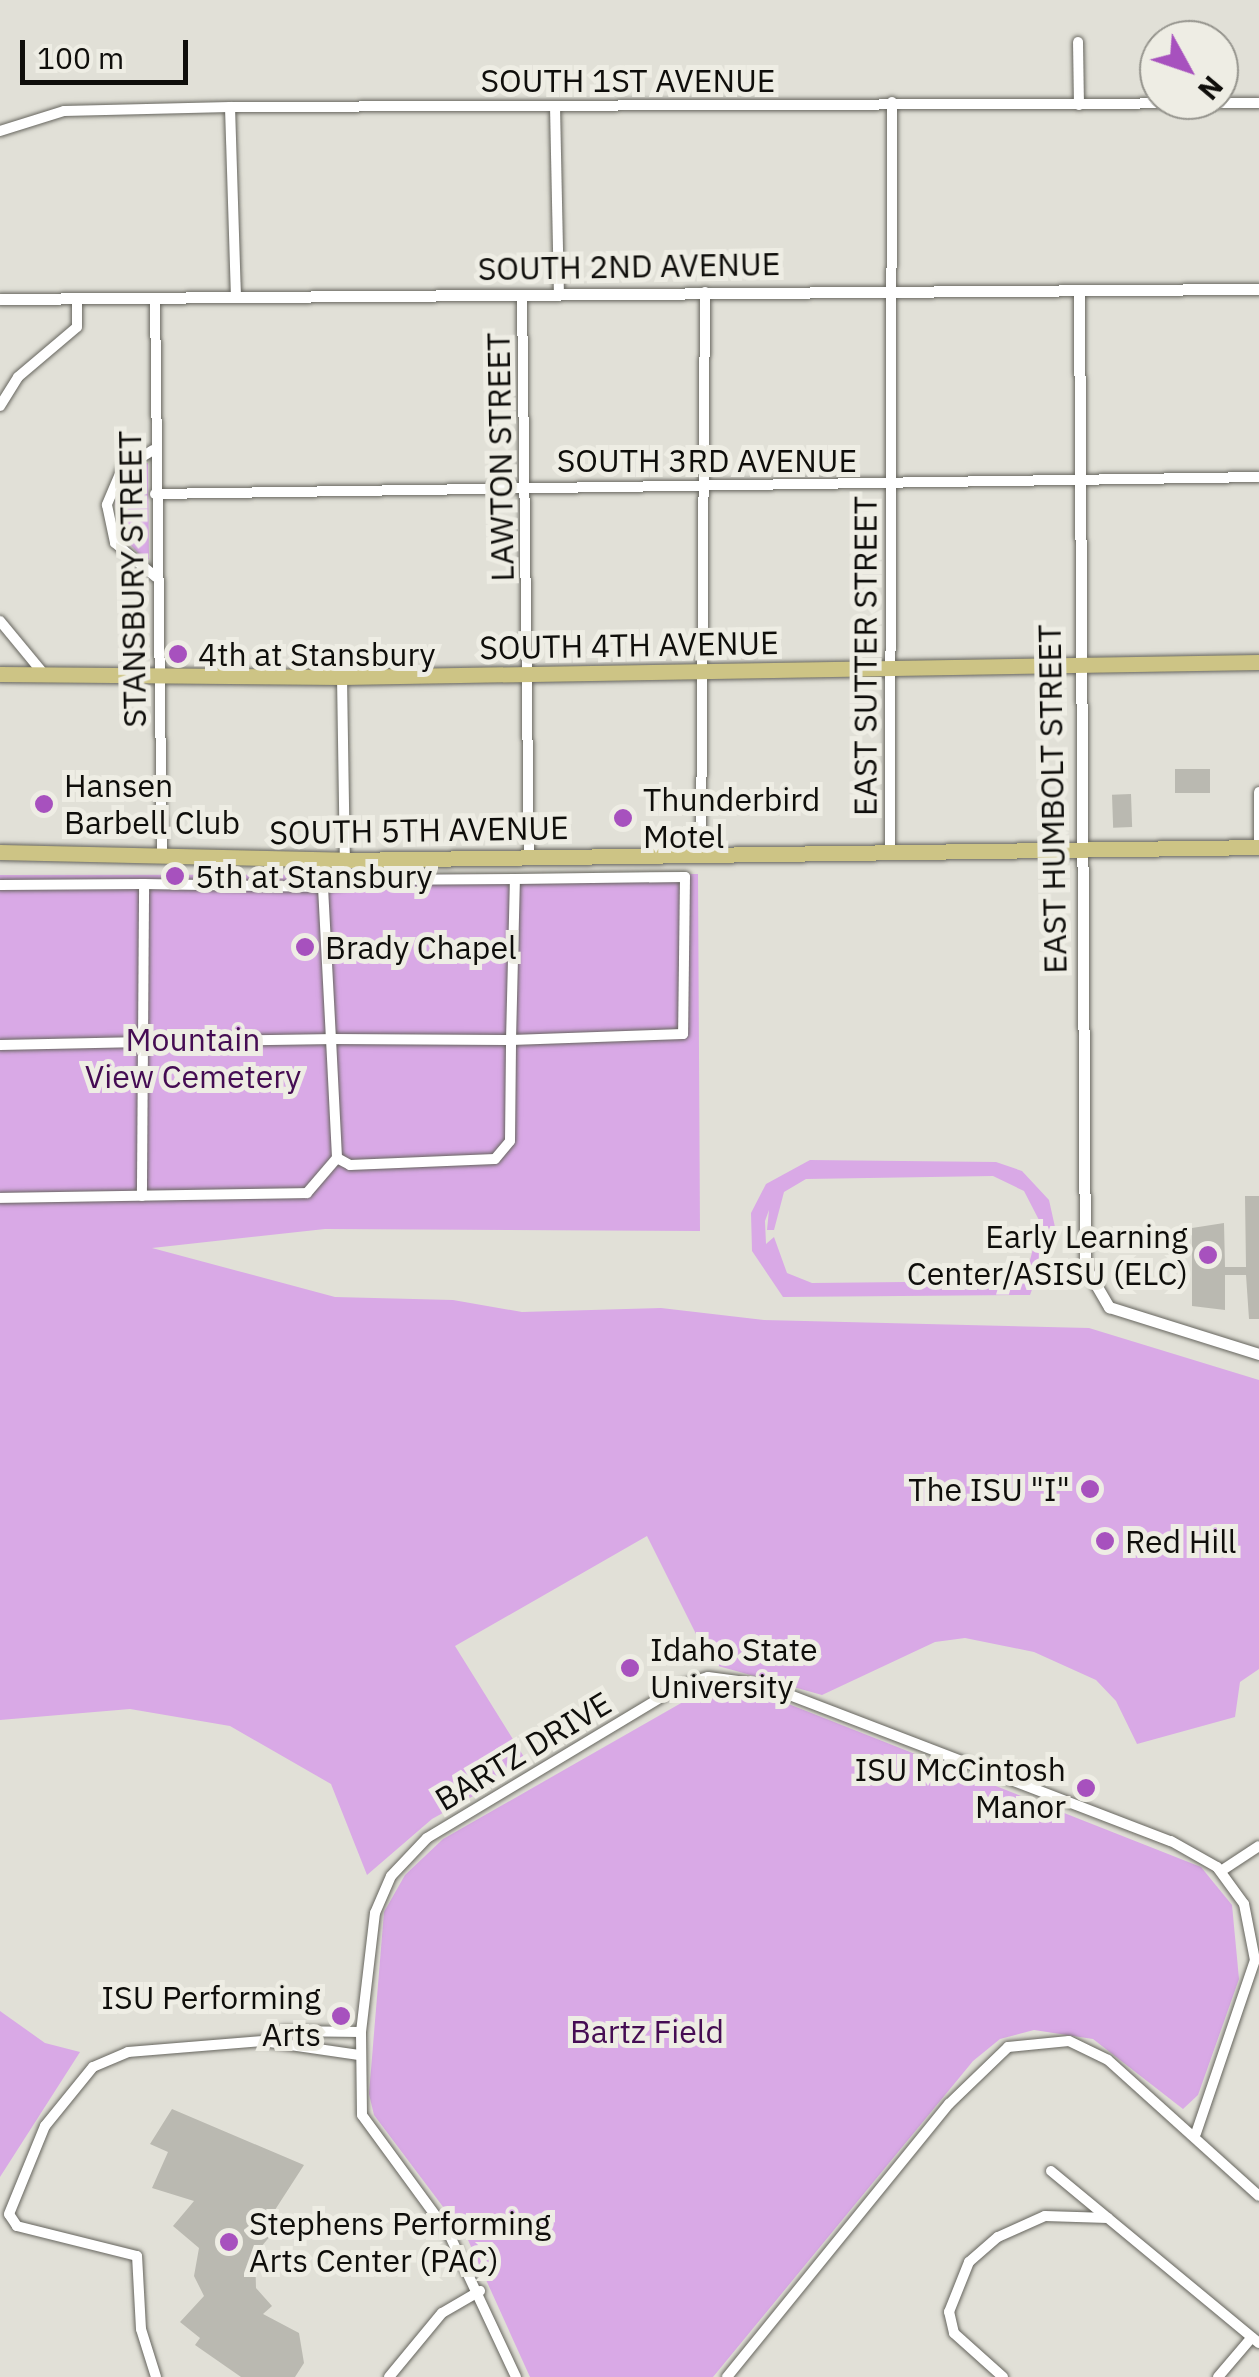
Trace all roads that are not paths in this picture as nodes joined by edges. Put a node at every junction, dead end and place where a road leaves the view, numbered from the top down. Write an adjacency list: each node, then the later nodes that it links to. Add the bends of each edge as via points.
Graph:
1 (1078, 42): 4 (street)
2 (892, 102): 4 (street, SOUTH 1ST AVENUE); 5 (street, SOUTH 1ST AVENUE); 9 (street, EAST SUTTER STREET)
3 (1259, 104): 4 (street, SOUTH 1ST AVENUE)
4 (1079, 105)
5 (556, 106): 6 (street, SOUTH 1ST AVENUE); 12 (street)
6 (230, 107): 7 (street, SOUTH 1ST AVENUE, via 64,111); 16 (street)
7 (0, 131)
8 (1259, 289): 10 (street, SOUTH 2ND AVENUE)
9 (892, 291): 10 (street, SOUTH 2ND AVENUE); 11 (street, SOUTH 2ND AVENUE); 22 (street, EAST SUTTER STREET)
10 (1079, 291): 23 (street, EAST HUMBOLT STREET)
11 (705, 292): 12 (street, SOUTH 2ND AVENUE); 21 (street)
12 (559, 293): 13 (street, SOUTH 2ND AVENUE)
13 (522, 295): 16 (street, SOUTH 2ND AVENUE); 24 (street, LAWTON STREET)
14 (76, 298): 15 (street, SOUTH 2ND AVENUE); 17 (street, SOUTH 2ND AVENUE); 18 (street, via 77,326 18,376)
15 (155, 298): 16 (street, SOUTH 2ND AVENUE); 19 (street, STANSBURY STREET)
16 (236, 298)
17 (0, 299)
18 (0, 406)
19 (154, 450): 25 (street, STANSBURY STREET); 26 (street, via 122,469 107,506 115,543)
20 (1259, 477): 23 (street, SOUTH 3RD AVENUE)
21 (708, 484): 22 (street, SOUTH 3RD AVENUE); 24 (street, SOUTH 3RD AVENUE); 31 (street)
22 (891, 484): 23 (street, SOUTH 3RD AVENUE); 30 (street, EAST SUTTER STREET)
23 (1078, 485): 29 (street, EAST HUMBOLT STREET)
24 (527, 486): 25 (street, SOUTH 3RD AVENUE); 35 (street, LAWTON STREET)
25 (154, 494): 26 (street, STANSBURY STREET)
26 (156, 577): 34 (street, STANSBURY STREET)
27 (0, 621): 32 (street)
28 (1259, 662): 29 (main road, SOUTH 4TH AVENUE)
29 (1076, 664): 30 (main road, SOUTH 4TH AVENUE); 41 (street, EAST HUMBOLT STREET)
30 (890, 666): 31 (main road, SOUTH 4TH AVENUE); 40 (street, EAST SUTTER STREET)
31 (704, 672): 35 (main road, SOUTH 4TH AVENUE); 39 (street)
32 (43, 673): 33 (main road, SOUTH 4TH AVENUE); 34 (main road, SOUTH 4TH AVENUE)
33 (0, 674)
34 (157, 674): 36 (main road, SOUTH 4TH AVENUE); 44 (street, STANSBURY STREET)
35 (527, 674): 36 (main road, SOUTH 4TH AVENUE); 43 (street, LAWTON STREET)
36 (342, 677): 45 (street)
37 (1259, 792): 38 (street)
38 (1259, 847): 41 (main road, SOUTH 5TH AVENUE)
39 (701, 849): 40 (main road, SOUTH 5TH AVENUE); 43 (main road, SOUTH 5TH AVENUE)
40 (890, 849): 41 (main road, SOUTH 5TH AVENUE)
41 (1082, 849): 57 (street, EAST HUMBOLT STREET, via 1085,1266 1101,1301)
42 (0, 852): 44 (main road, SOUTH 5TH AVENUE)
43 (529, 858): 45 (main road, SOUTH 5TH AVENUE)
44 (162, 860): 45 (main road, SOUTH 5TH AVENUE)
45 (344, 860)
46 (515, 879): 49 (street); 51 (street); 51 (street, via 685,877 684,1034)
47 (144, 884): 48 (street); 49 (street); 52 (street)
48 (0, 885)
49 (323, 887): 50 (street)
50 (331, 1039): 51 (street); 52 (street); 54 (street)
51 (511, 1040): 54 (street, via 510,1141 495,1159 350,1165)
52 (143, 1042): 53 (street); 55 (street)
53 (0, 1044)
54 (337, 1158): 55 (street, via 307,1192)
55 (142, 1196): 56 (street)
56 (0, 1198)
57 (1259, 1354)
58 (1259, 1846): 59 (street)
59 (1221, 1871): 60 (street, BARTZ DRIVE, via 1172,1842 839,1711 762,1684 708,1677 682,1684 451,1822 406,1858 375,1913); 63 (street, BARTZ DRIVE, via 1244,1904 1255,1960)
60 (360, 2032): 61 (street, via 284,2031); 62 (street, BARTZ DRIVE)
61 (263, 2042): 62 (street); 69 (street, via 128,2052 93,2067 44,2126 13,2196 9,2214 18,2226 138,2256 140,2329)
62 (359, 2054): 67 (street, BARTZ DRIVE, via 362,2115)
63 (1196, 2133): 65 (street); 72 (street, via 1088,2048 1049,2039 1008,2047 949,2104)
64 (1051, 2172): 66 (street)
65 (1259, 2196)
66 (1108, 2218): 68 (street); 73 (street, via 1045,2216 998,2237 969,2262 949,2312 954,2333)
67 (480, 2290): 70 (street, via 442,2313); 71 (street, BARTZ DRIVE)
68 (1256, 2340): 74 (street)
69 (156, 2377)
70 (389, 2377)
71 (516, 2377)
72 (727, 2377)
73 (1002, 2377)
74 (1218, 2377)

